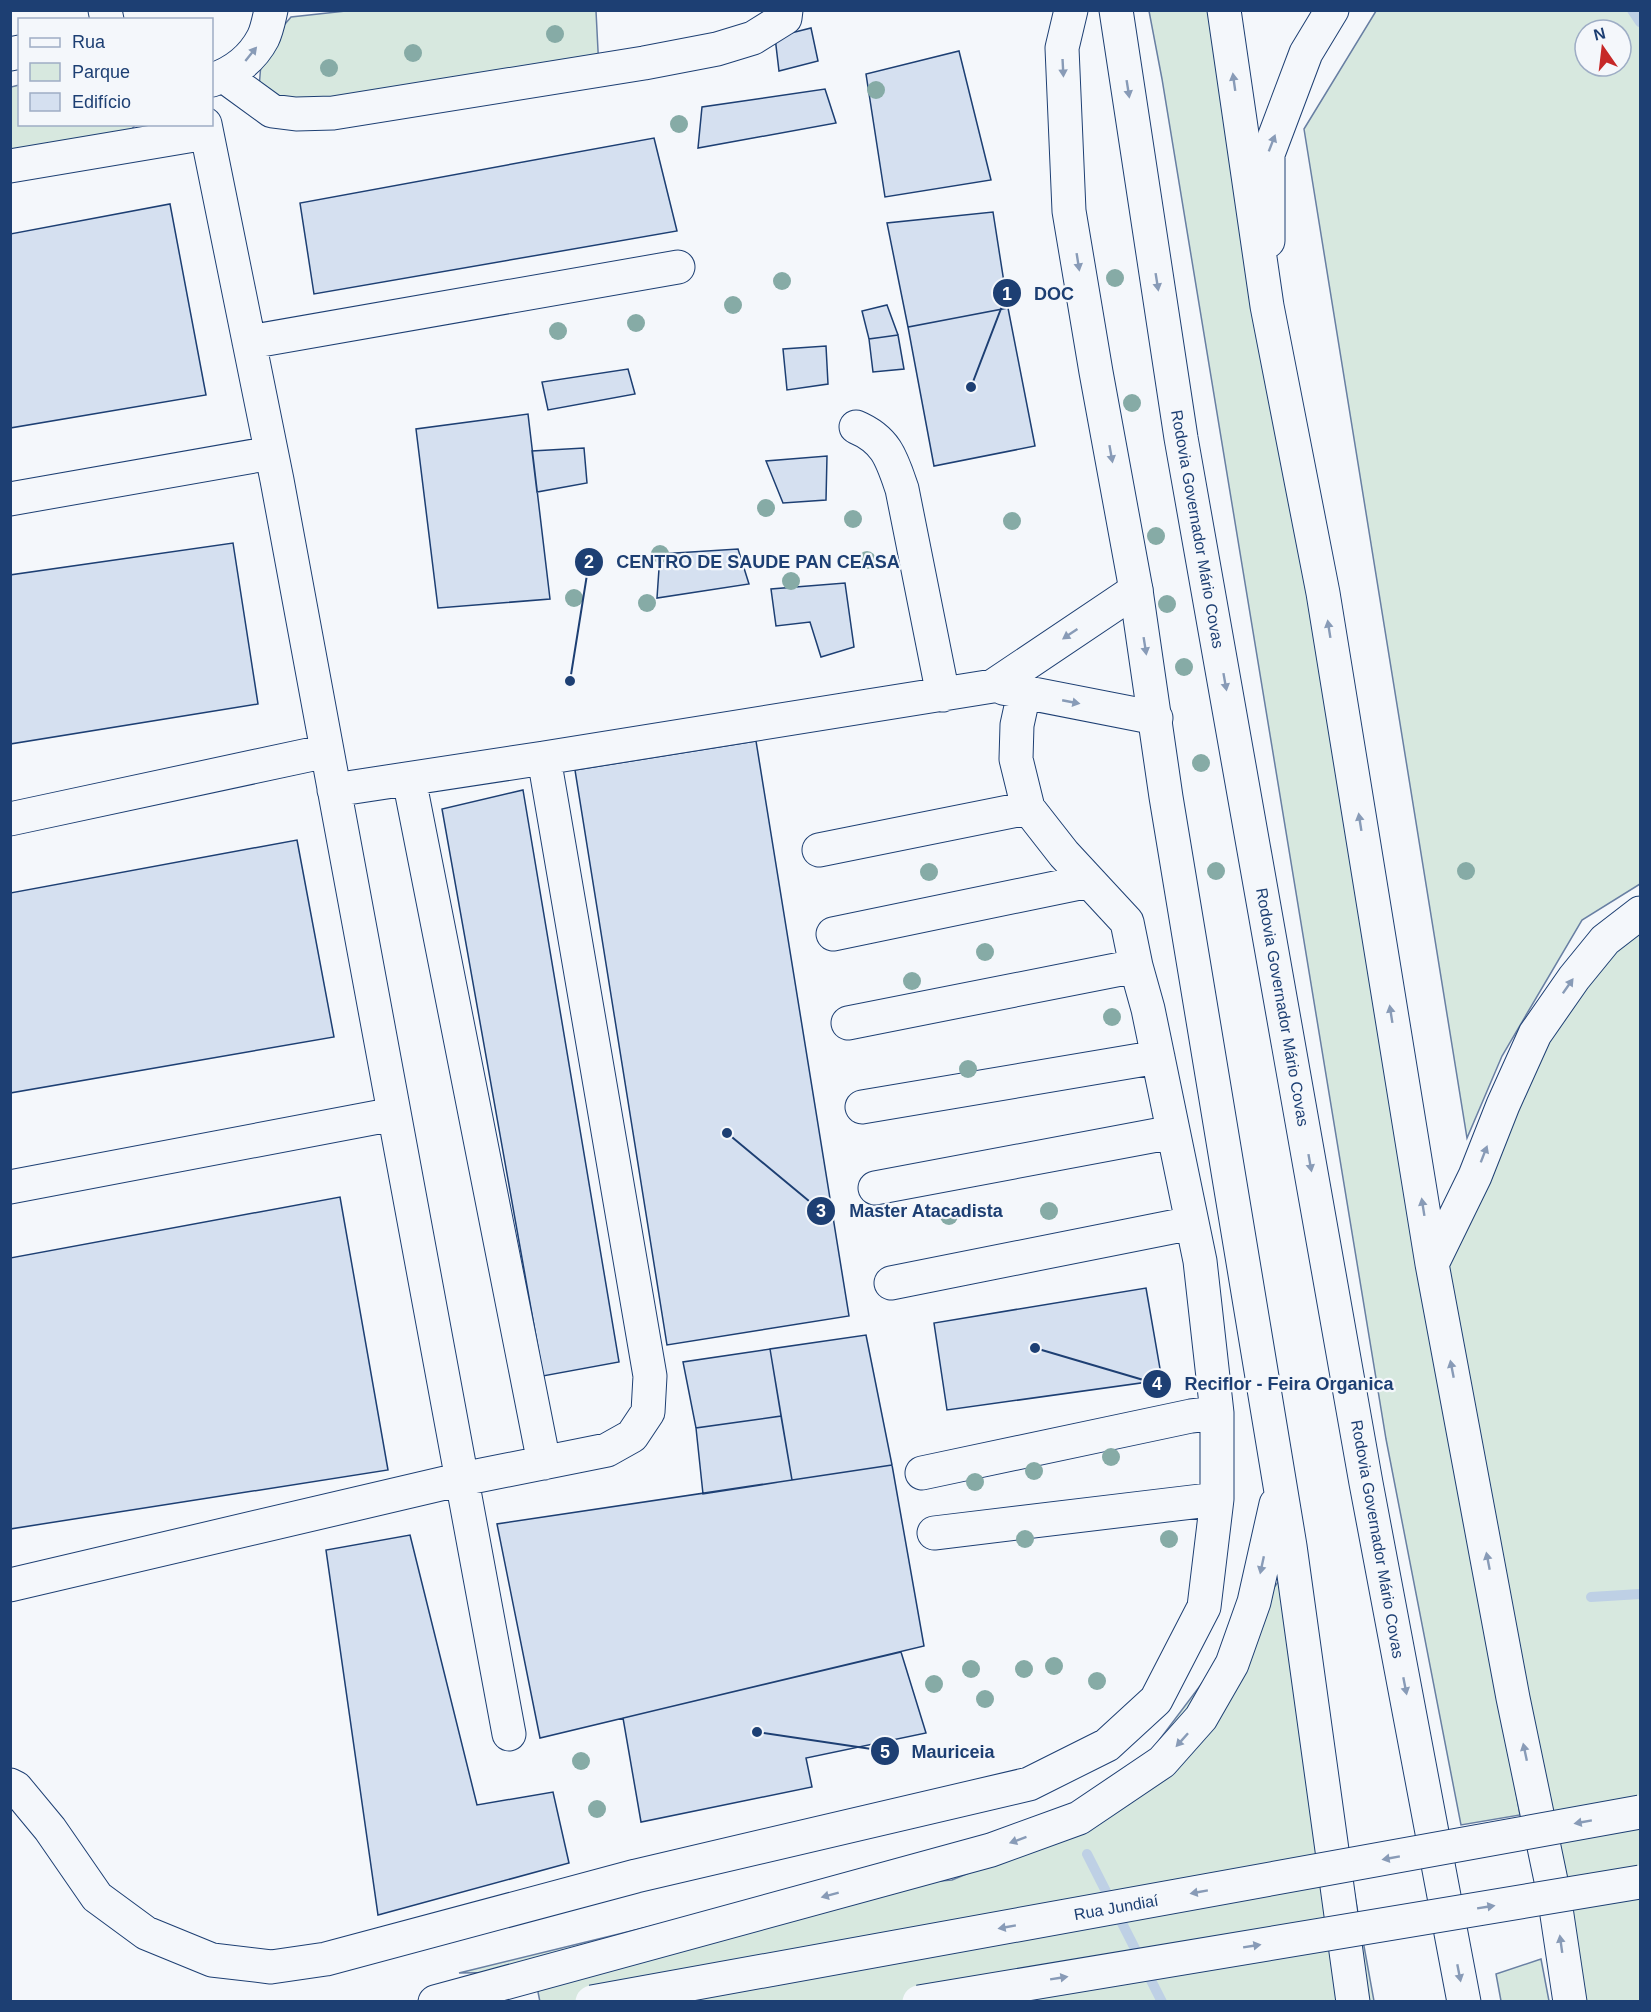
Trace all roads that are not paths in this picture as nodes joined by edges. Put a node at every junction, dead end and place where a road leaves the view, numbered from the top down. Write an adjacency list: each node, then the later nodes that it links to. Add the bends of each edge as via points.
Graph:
1 (271, 10): 7 (main road, one-way to 1, via 247,60 264,37)
2 (786, 10): 7 (main road, via 785,18 769,30 717,49 333,113 272,111)
3 (1071, 10): 16 (main road, one-way to 16, via 1062,48 1069,211)
4 (1116, 10): 57 (main road, Rodovia Governador Mário Covas, one-way to 57, via 1181,438 1366,1482)
5 (1224, 10): 11 (main road, one-way to 5)
6 (1332, 10): 11 (main road, one-way to 6, via 1268,154 1306,53)
7 (218, 78)
8 (206, 129): 9 (main road); 12 (main road)
9 (10, 166)
10 (678, 267): 12 (main road)
11 (1267, 306): 39 (main road, one-way to 11, via 1323,592)
12 (249, 342): 14 (main road)
13 (856, 427): 18 (main road, via 873,434 891,457 903,489)
14 (271, 453): 15 (main road); 20 (main road)
15 (10, 499)
16 (1136, 590): 17 (main road, one-way to 17); 19 (main road, one-way to 19)
17 (1008, 689): 18 (main road); 19 (main road, one-way to 19); 24 (main road, via 1017,725 1016,759)
18 (943, 695): 21 (main road)
19 (1156, 718): 45 (main road)
20 (327, 751): 23 (main road); 25 (main road)
21 (544, 758): 22 (main road); 42 (main road, via 650,1376 648,1412 632,1436 607,1450)
22 (409, 779): 23 (main road); 42 (main road)
23 (334, 790): 34 (main road)
24 (1028, 808): 26 (main road); 27 (main road)
25 (10, 819)
26 (819, 850)
27 (1089, 881): 29 (main road); 30 (main road, via 1127,922)
28 (1641, 912): 39 (main road, one-way to 28, via 1475,1176 1534,1034 1605,940)
29 (833, 934)
30 (1136, 966): 31 (main road); 32 (main road)
31 (848, 1023)
32 (1158, 1057): 33 (main road); 35 (main road)
33 (862, 1107)
34 (394, 1114): 36 (main road); 44 (main road)
35 (1173, 1132): 37 (main road); 38 (main road)
36 (10, 1187)
37 (875, 1188)
38 (1192, 1223): 40 (main road); 41 (main road)
39 (1432, 1264): 58 (main road, one-way to 39, via 1554,1895)
40 (891, 1283)
41 (1217, 1413): 43 (main road); 46 (main road)
42 (544, 1463): 44 (main road)
43 (922, 1473)
44 (462, 1479): 48 (main road); 49 (main road)
45 (1280, 1488): 53 (main road, one-way to 53, via 1254,1602 1232,1664 1202,1718 1162,1762 1079,1818 991,1850); 56 (main road)
46 (1217, 1499): 47 (main road); 50 (main road, via 1204,1607 1156,1700 1107,1745 1029,1784 636,1876 326,1959 272,1967 212,1960 146,1933 97,1897 50,1829)
47 (934, 1533)
48 (10, 1585)
49 (509, 1734)
50 (10, 1785)
51 (1641, 1812): 54 (main road, Rua Jundiaí, one-way to 54, bridge)
52 (1641, 1882): 55 (main road, one-way to 52, bridge)
53 (435, 2001)
54 (592, 2001)
55 (919, 2001)
56 (1353, 2001)
57 (1464, 2001)
58 (1570, 2001)

